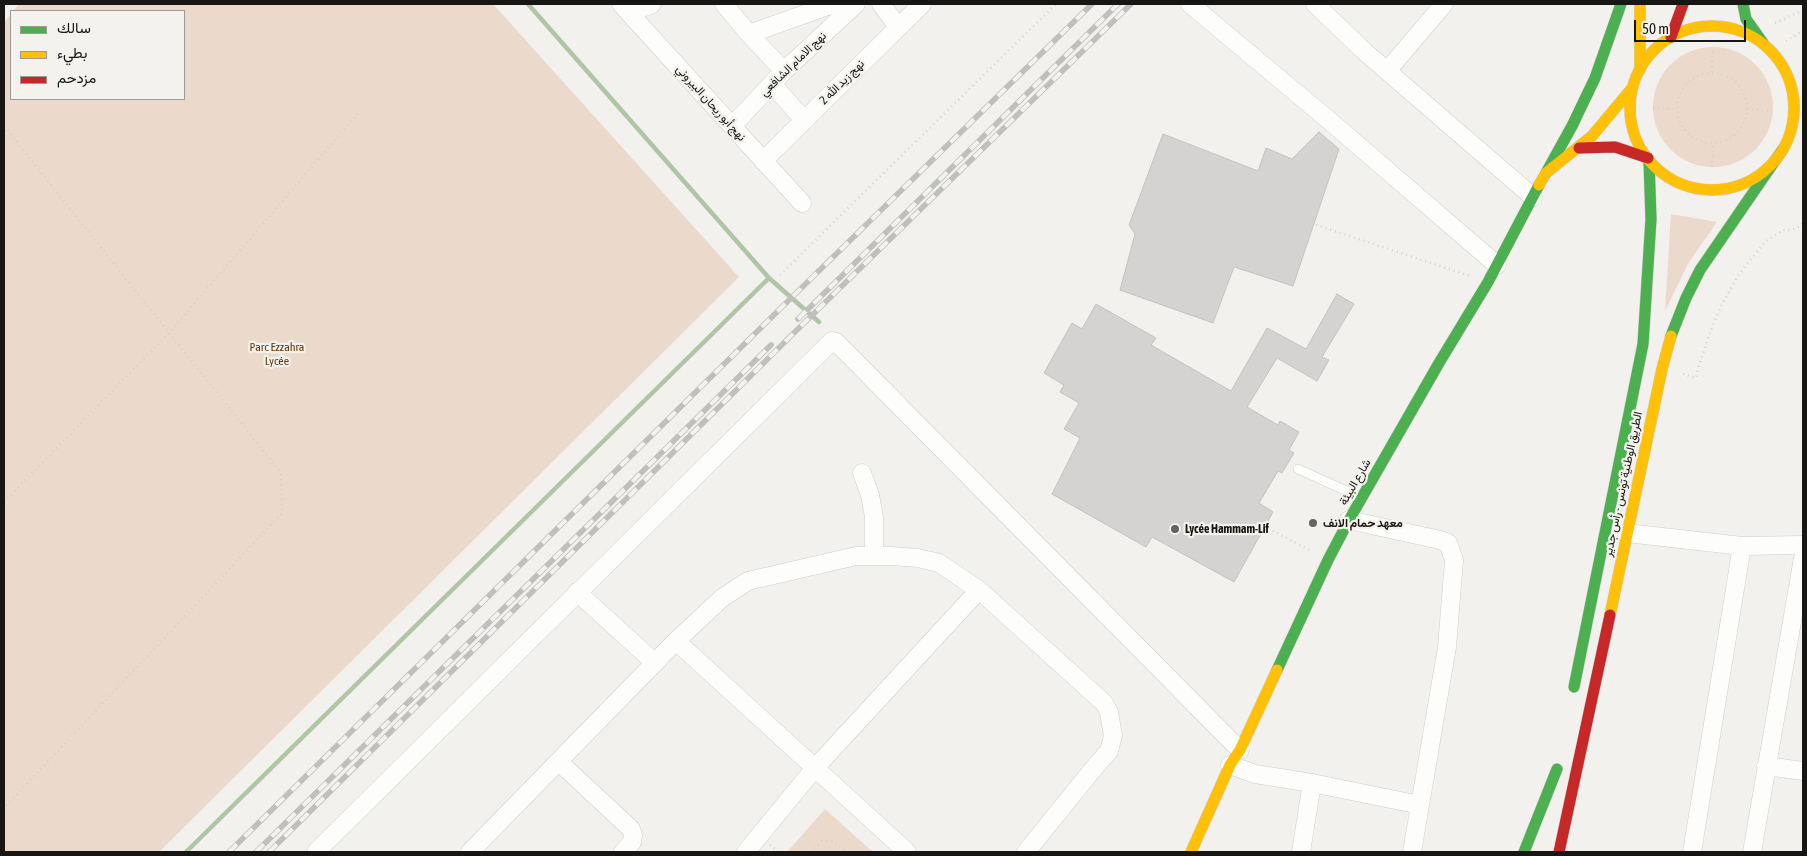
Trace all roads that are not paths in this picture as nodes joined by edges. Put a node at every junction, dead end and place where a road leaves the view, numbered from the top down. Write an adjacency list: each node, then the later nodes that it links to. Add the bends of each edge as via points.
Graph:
1 (652, 4): 14 (street)
2 (724, 4): 18 (street)
3 (833, 4): 18 (street)
4 (856, 4): 23 (street, نهج الامام الشافعي)
5 (881, 4): 16 (street)
6 (922, 4): 16 (street, نهج زيد الله 2)
7 (1190, 4): 34 (street)
8 (1315, 4): 22 (street)
9 (1444, 4): 22 (street)
10 (1621, 4): 31 (main road, via 1595,78)
11 (1640, 4): 21 (main road)
12 (1683, 4): 19 (main road)
13 (1743, 4): 20 (main road, via 1746,19)
14 (625, 8): 26 (street, نهج أبو ريحان البيروني)
15 (1725, 16): 17 (main road)
16 (898, 27): 25 (street, نهج زيد الله 2)
17 (1743, 31): 19 (main road, via 1718,26 1694,28); 20 (main road)
18 (749, 34): 23 (street)
19 (1670, 37): 21 (main road, via 1653,51)
20 (1763, 44): 28 (main road, via 1779,60 1790,81 1794,104 1792,128)
21 (1640, 70): 24 (main road)
22 (1387, 71): 32 (street)
23 (778, 78): 25 (street); 26 (street, نهج الامام الشافعي)
24 (1633, 88): 27 (main road, شارع البيئة); 29 (main road, via 1630,112 1635,137)
25 (804, 120): 30 (street, نهج زيد الله 2)
26 (732, 126): 30 (street, نهج أبو ريحان البيروني)
27 (1579, 148): 29 (main road, via 1615,147); 31 (main road, شارع البيئة)
28 (1783, 149): 29 (main road, via 1768,168 1753,179 1718,190 1682,184 1666,176); 39 (main road, الطريق الوطنية تونس - رأس جدير, via 1700,270 1672,332)
29 (1649, 160): 48 (main road, الطريق الوطنية تونس - رأس جدير, via 1651,219 1643,344)
30 (763, 161): 33 (street, نهج أبو ريحان البيروني)
31 (1546, 173): 32 (main road, شارع البيئة)
32 (1533, 197): 34 (main road, شارع البيئة)
33 (802, 203)
34 (1497, 264): 37 (main road, شارع البيئة)
35 (1298, 469): 37 (lane)
36 (862, 473): 42 (street, via 874,517)
37 (1362, 499): 38 (main road, شارع البيئة)
38 (1349, 520): 49 (main road, شارع البيئة); 57 (street, via 1440,540 1448,543 1452,551 1447,646)
39 (1627, 533): 41 (street); 55 (main road, الطريق الوطنية تونس - رأس جدير)
40 (1803, 545): 41 (street)
41 (1742, 546): 71 (street)
42 (874, 556): 44 (street, via 918,558 940,563); 46 (street, via 856,556 748,581 722,598)
43 (1803, 558): 52 (street)
44 (979, 590): 53 (street); 65 (street, via 1104,704 1112,723 1109,751)
45 (577, 592): 47 (street); 49 (street, via 830,342 834,342); 60 (street)
46 (676, 641): 47 (street); 53 (street)
47 (655, 663): 50 (street)
48 (1571, 702)
49 (1240, 750): 51 (main road, شارع البيئة)
50 (559, 762): 61 (street); 62 (street, via 631,829 632,842)
51 (1230, 765): 56 (street, via 1255,774); 66 (main road, شارع البيئة)
52 (1766, 766): 54 (street); 72 (street)
53 (814, 769): 63 (street); 64 (street)
54 (1803, 771)
55 (1574, 774): 59 (main road); 70 (main road, الطريق الوطنية تونس - رأس جدير)
56 (1312, 783): 57 (street); 67 (street)
57 (1420, 805): 68 (street)
58 (1544, 834): 69 (main road, via 1558,765)
59 (1574, 842)
60 (316, 852)
61 (470, 852)
62 (623, 852)
63 (746, 852)
64 (907, 852)
65 (1026, 852)
66 (1191, 852)
67 (1301, 852)
68 (1412, 852)
69 (1524, 852)
70 (1559, 852)
71 (1692, 852)
72 (1752, 852)

